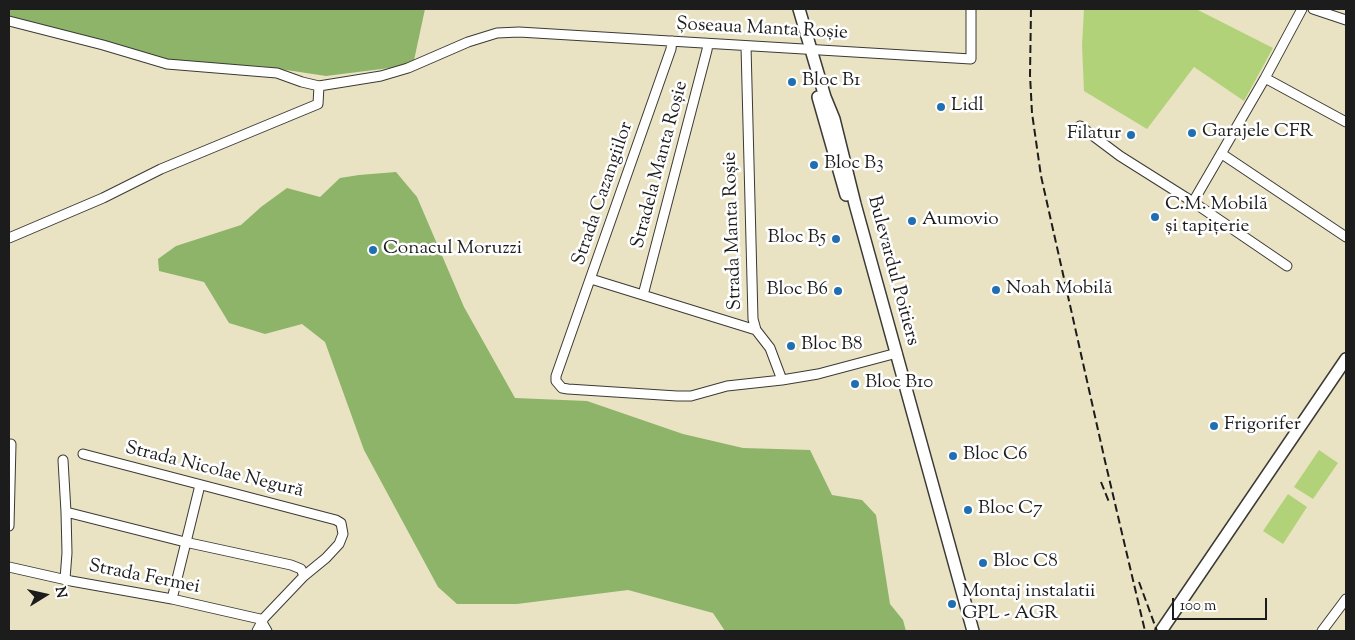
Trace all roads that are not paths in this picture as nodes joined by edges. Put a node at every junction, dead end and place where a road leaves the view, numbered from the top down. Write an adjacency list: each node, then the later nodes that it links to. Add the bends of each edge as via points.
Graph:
1 (793, 9): 11 (main road, Bulevardul Poitiers)
2 (799, 9): 11 (main road, Bulevardul Poitiers)
3 (971, 9): 11 (street, Șoseaua Manta Roșie, via 971,59)
4 (1302, 9): 12 (street)
5 (1313, 9): 6 (street)
6 (1346, 20)
7 (9, 21): 13 (street, via 167,64 277,72)
8 (672, 41): 9 (street, Șoseaua Manta Roșie); 13 (street, Șoseaua Manta Roșie, via 518,32 498,34 468,42 381,76); 21 (street, Strada Cazangiilor)
9 (708, 44): 10 (street, Șoseaua Manta Roșie); 22 (street, Stradela Manta Roșie)
10 (746, 46): 11 (street, Șoseaua Manta Roșie); 23 (street, Strada Manta Roșie, via 753,319)
11 (808, 49): 24 (main road, Bulevardul Poitiers)
12 (1265, 78): 14 (street); 16 (street)
13 (319, 86): 19 (street, via 318,104 161,168 103,198)
14 (1346, 122)
15 (1080, 126): 17 (street, via 1120,156)
16 (1222, 154): 17 (street); 18 (street)
17 (1193, 202): 20 (street)
18 (1346, 237)
19 (9, 238)
20 (1287, 266)
21 (591, 279): 22 (street, Strada Cazangiilor); 27 (street, via 556,376 562,388 691,396 727,386)
22 (643, 295): 23 (street, Strada Cazangiilor)
23 (756, 330): 27 (street, Strada Manta Roșie, via 770,348)
24 (893, 354): 27 (street); 44 (main road, Bulevardul Poitiers); 45 (main road, Bulevardul Poitiers)
25 (1346, 359): 32 (main road)
26 (1346, 371): 32 (main road)
27 (782, 380)
28 (12, 444): 34 (street)
29 (83, 454): 31 (street, Strada Nicolae Negură)
30 (63, 460): 33 (street)
31 (200, 485): 35 (street); 37 (street, Strada Nicolae Negură, via 336,520 341,524 343,534 338,544)
32 (1259, 493): 46 (main road); 47 (main road)
33 (66, 512): 35 (street); 38 (street)
34 (9, 526)
35 (185, 542): 37 (street, via 291,565 301,569); 39 (street)
36 (9, 566): 38 (street, Strada Fermei)
37 (304, 576): 41 (street)
38 (65, 580): 39 (street, Strada Fermei)
39 (172, 599): 41 (street, Strada Fermei)
40 (1346, 600): 48 (street)
41 (262, 622): 42 (street); 43 (street)
42 (257, 631)
43 (267, 631)
44 (966, 631)
45 (973, 631)
46 (1161, 631)
47 (1169, 631)
48 (1322, 631)

